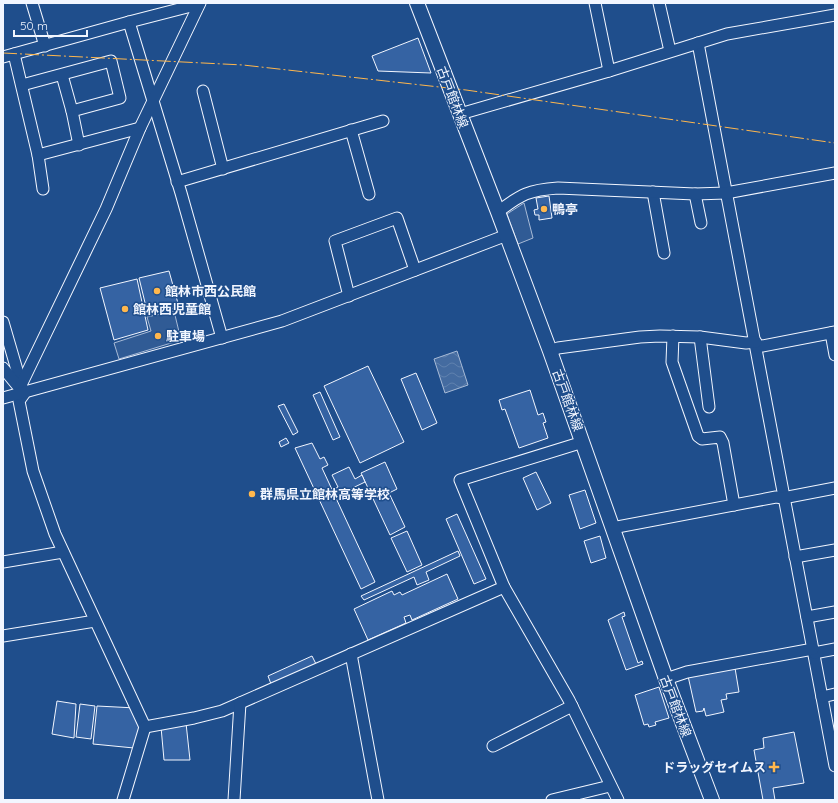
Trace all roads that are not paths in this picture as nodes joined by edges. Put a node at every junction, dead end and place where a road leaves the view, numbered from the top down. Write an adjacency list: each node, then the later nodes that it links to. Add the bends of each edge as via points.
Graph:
1 (32, 3): 9 (street)
2 (417, 3): 19 (main road, 古戸館林線)
3 (595, 3): 13 (street)
4 (659, 3): 10 (street)
5 (199, 4): 7 (street); 17 (street)
6 (835, 15): 8 (street, via 726,34)
7 (129, 22): 9 (street); 17 (street)
8 (698, 43): 10 (street); 30 (street)
9 (45, 46): 11 (street)
10 (670, 51): 13 (street)
11 (14, 54): 12 (street); 15 (street)
12 (3, 57)
13 (609, 71): 19 (street)
14 (62, 75): 15 (street); 18 (street); 18 (street, via 111,61 120,98)
15 (22, 85): 24 (street)
16 (203, 91): 25 (street)
17 (152, 102): 21 (street); 27 (street)
18 (72, 111): 23 (street)
19 (460, 114): 33 (main road, 古戸館林線)
20 (383, 121): 22 (street)
21 (140, 128): 23 (street); 48 (street, via 106,209)
22 (351, 130): 25 (street); 31 (street)
23 (79, 145): 24 (street)
24 (38, 156): 28 (street)
25 (223, 169): 27 (street)
26 (835, 173): 30 (street)
27 (177, 182): 43 (street)
28 (43, 189)
29 (653, 192): 32 (street); 33 (street, via 537,189 522,194); 36 (street)
30 (726, 193): 32 (street); 44 (street)
31 (369, 194)
32 (695, 194): 34 (street)
33 (498, 212): 35 (main road, 古戸館林線)
34 (701, 223)
35 (507, 235): 37 (street); 45 (main road, 古戸館林線)
36 (664, 253)
37 (415, 270): 38 (street); 38 (street, via 397,218 335,241)
38 (349, 296): 43 (street, via 282,321)
39 (3, 322): 48 (street)
40 (833, 332): 44 (street); 46 (street)
41 (673, 336): 42 (street); 45 (street, via 640,337); 54 (street, via 672,362 698,436 702,439 720,437 723,443)
42 (700, 337): 44 (street); 50 (street)
43 (222, 338): 48 (street)
44 (756, 344): 53 (street)
45 (550, 351): 51 (main road, 古戸館林線)
46 (835, 355)
47 (3, 368): 48 (street)
48 (22, 390): 49 (street); 57 (street, via 19,401 33,472)
49 (3, 398)
50 (709, 407)
51 (583, 442): 55 (main road, 古戸館林線); 60 (street, via 460,480)
52 (835, 488): 53 (street)
53 (783, 498): 54 (street); 58 (street)
54 (734, 505): 55 (street)
55 (612, 528): 68 (main road, 古戸館林線)
56 (835, 550): 58 (street)
57 (63, 552): 59 (street); 63 (street)
58 (795, 557): 62 (street)
59 (3, 562)
60 (504, 587): 67 (street); 72 (street)
61 (835, 612): 62 (street)
62 (807, 617): 66 (street)
63 (95, 621): 64 (street); 73 (street)
64 (3, 636)
65 (835, 649): 66 (street)
66 (814, 651): 68 (street, via 686,672); 70 (street)
67 (351, 654): 71 (street); 80 (street)
68 (666, 679): 83 (main road, 古戸館林線)
69 (835, 694): 70 (street)
70 (822, 697): 75 (street)
71 (240, 703): 73 (street, via 222,711); 79 (street)
72 (572, 706): 74 (street); 77 (street)
73 (145, 727): 78 (street)
74 (493, 746)
75 (834, 749): 76 (street)
76 (835, 766)
77 (610, 786): 81 (street); 82 (street)
78 (123, 800)
79 (234, 800)
80 (378, 800)
81 (552, 800)
82 (618, 800)
83 (712, 800)

